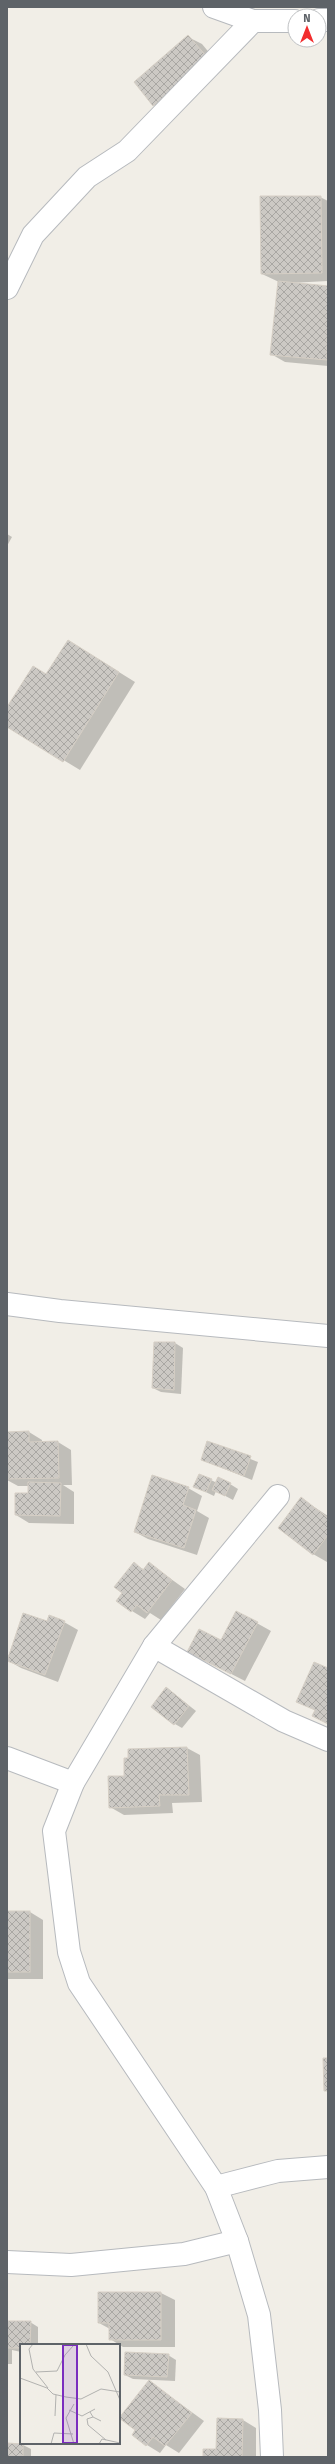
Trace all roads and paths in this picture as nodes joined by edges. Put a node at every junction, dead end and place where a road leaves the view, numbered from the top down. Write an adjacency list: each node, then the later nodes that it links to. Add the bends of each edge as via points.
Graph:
1 (214, 7): 2 (street)
2 (253, 21): 3 (street); 4 (street, via 127,151 87,177 33,235)
3 (287, 21)
4 (7, 288)
5 (7, 1304): 6 (street)
6 (328, 1336)
7 (278, 1496): 8 (street)
8 (154, 1646): 9 (street, via 284,1721); 11 (street)
9 (328, 1740)
10 (7, 1758): 11 (street)
11 (73, 1783): 13 (street, via 54,1831 69,1952 79,1983)
12 (328, 2167): 13 (street, via 278,2171)
13 (216, 2187): 14 (street)
14 (237, 2241): 15 (street, via 184,2254 71,2265); 16 (street, via 259,2315 270,2410)
15 (7, 2262)
16 (272, 2457)

